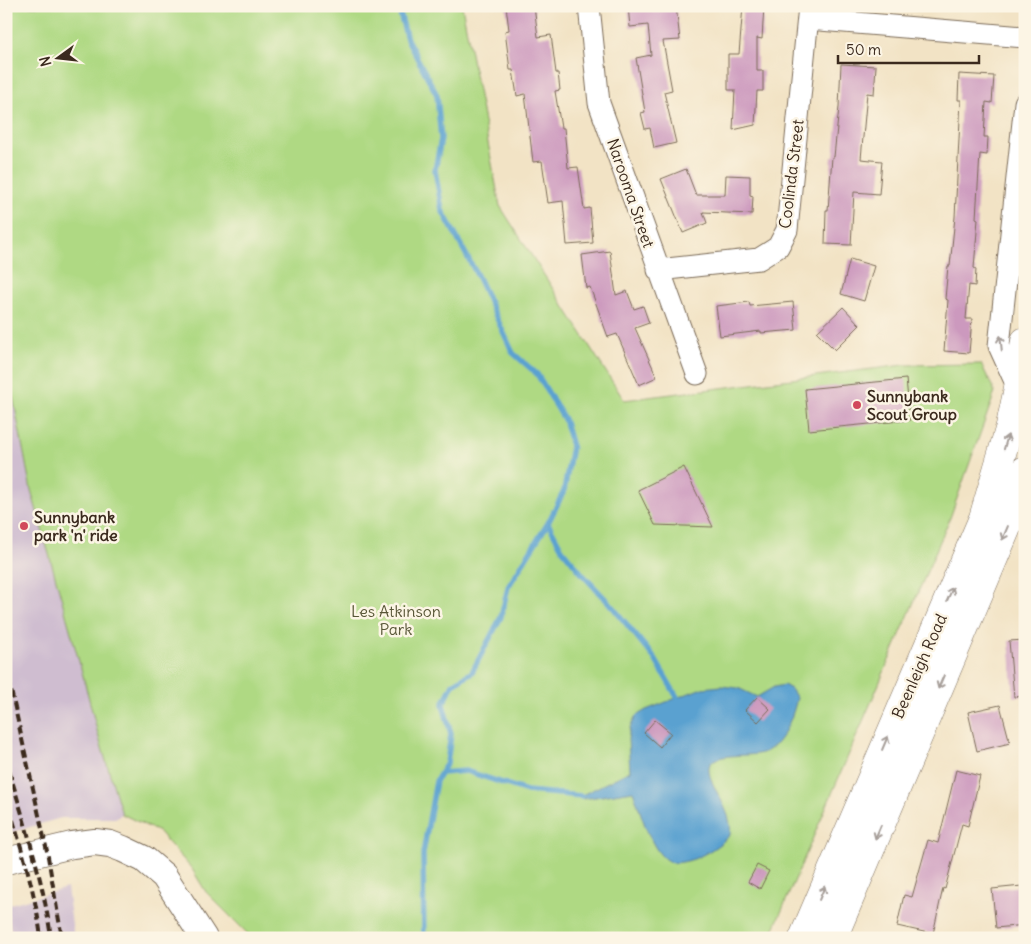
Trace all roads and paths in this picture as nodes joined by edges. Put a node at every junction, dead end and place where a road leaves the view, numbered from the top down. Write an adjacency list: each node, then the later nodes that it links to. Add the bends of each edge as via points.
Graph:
1 (589, 6): 5 (street, Narooma Street, via 599,103)
2 (808, 13): 3 (street); 5 (street, Coolinda Street, via 787,230 778,247 759,259)
3 (1025, 37)
4 (1025, 103): 8 (street, one-way to 4, via 999,346)
5 (658, 270): 7 (street, Narooma Street)
6 (1025, 341): 8 (main road, Beenleigh Road)
7 (697, 374)
8 (1018, 388): 12 (main road, Beenleigh Road, one-way to 8, via 983,518)
9 (1025, 470): 13 (main road, Beenleigh Road, one-way to 13, via 1011,518)
10 (7, 860): 11 (street, via 95,842 124,849 144,859 164,876)
11 (204, 938)
12 (803, 938)
13 (833, 938)

